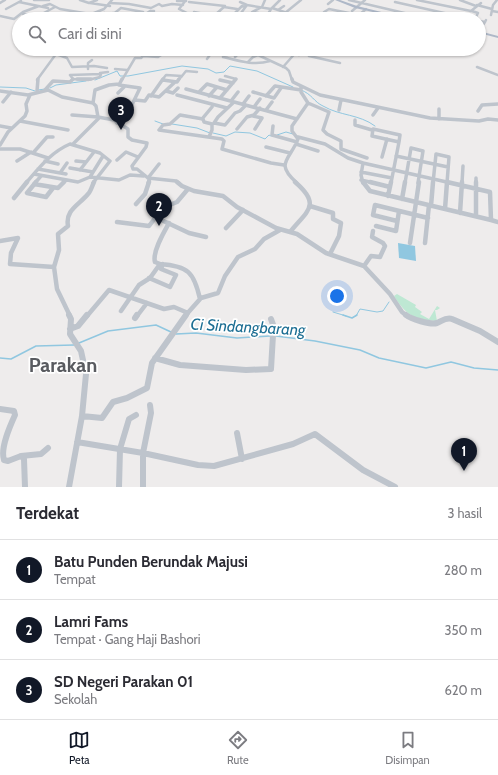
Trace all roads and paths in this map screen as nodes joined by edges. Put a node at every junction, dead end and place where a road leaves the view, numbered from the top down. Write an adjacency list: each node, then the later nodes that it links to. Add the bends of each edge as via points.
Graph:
1 (5, 0): 27 (street)
2 (23, 0): 24 (street)
3 (34, 0): 4 (street)
4 (50, 0)
5 (80, 0): 20 (street, via 88,3)
6 (112, 0): 34 (street)
7 (168, 0): 30 (street)
8 (186, 0): 21 (street); 35 (street)
9 (265, 0): 53 (street)
10 (280, 0): 54 (street)
11 (301, 0): 79 (street)
12 (333, 0): 31 (street)
13 (337, 0): 45 (main road)
14 (349, 0): 28 (street)
15 (364, 0): 28 (street)
16 (417, 0): 32 (street)
17 (436, 0): 32 (street)
18 (460, 0): 41 (street)
19 (497, 0): 59 (street)
20 (94, 1): 34 (street)
21 (177, 1)
22 (197, 1): 25 (street); 43 (street); 44 (street)
23 (396, 1): 58 (street); 62 (street)
24 (19, 2): 37 (street); 49 (street)
25 (189, 2)
26 (240, 2): 39 (street)
27 (0, 3)
28 (361, 3): 45 (street); 58 (street)
29 (481, 3): 41 (street)
30 (172, 4): 34 (street, via 159,4 151,8 129,4); 35 (street)
31 (328, 4)
32 (434, 4): 36 (street)
33 (452, 4): 46 (street)
34 (109, 5): 48 (street); 68 (street)
35 (183, 5): 72 (street, via 179,9)
36 (438, 5): 46 (street); 62 (street)
37 (39, 6): 38 (street); 56 (street)
38 (43, 6): 42 (street, via 50,4); 47 (street)
39 (246, 6): 51 (street); 52 (street); 53 (street); 60 (street)
40 (284, 6): 57 (street)
41 (477, 6): 59 (street); 63 (street)
42 (55, 7): 66 (street); 67 (street)
43 (195, 7)
44 (224, 7): 51 (street); 73 (street)
45 (356, 7): 55 (main road); 61 (street)
46 (450, 7): 63 (street)
47 (48, 8)
48 (121, 8): 69 (street); 70 (street)
49 (6, 9)
50 (145, 9): 71 (street)
51 (237, 9): 74 (street)
52 (257, 9): 53 (street); 54 (street); 76 (street)
53 (262, 9): 54 (street)
54 (271, 9): 57 (street); 77 (street)
55 (366, 9): 82 (street); 83 (main road)
56 (30, 10): 64 (street); 65 (street)
57 (278, 10): 78 (street)
58 (388, 10): 84 (street)
59 (492, 10): 87 (street); 88 (street)
60 (242, 11): 75 (street)
61 (352, 11)
62 (433, 11): 85 (street)
63 (472, 11): 86 (street)
64 (26, 12)
65 (35, 12)
66 (47, 12)
67 (79, 12)
68 (96, 12)
69 (116, 12)
70 (138, 12)
71 (143, 12)
72 (185, 12)
73 (220, 12)
74 (235, 12)
75 (246, 12)
76 (252, 12)
77 (269, 12)
78 (283, 12)
79 (286, 12)
80 (324, 12): 81 (street, via 327,9)
81 (342, 12)
82 (362, 12)
83 (377, 12)
84 (397, 12)
85 (438, 12)
86 (475, 12)
87 (498, 12)
88 (491, 15)
89 (0, 16): 90 (street)
90 (12, 19)
91 (486, 33): 92 (main road)
92 (498, 37)
93 (55, 56): 139 (street, via 38,79)
94 (62, 56): 111 (street, via 67,58 72,67)
95 (143, 56): 96 (street); 114 (street, via 135,58)
96 (160, 56)
97 (209, 56): 104 (street)
98 (224, 56): 103 (street)
99 (256, 56): 107 (street)
100 (260, 56): 106 (street)
101 (291, 56): 109 (street)
102 (309, 56): 108 (street)
103 (234, 58): 107 (street)
104 (207, 59)
105 (92, 60): 111 (street, via 88,63)
106 (270, 61): 107 (street, via 262,64); 109 (street)
107 (248, 62)
108 (340, 63)
109 (283, 67): 134 (street)
110 (477, 67): 118 (street)
111 (89, 68): 112 (street)
112 (107, 68)
113 (115, 69): 114 (street)
114 (127, 70): 128 (street)
115 (100, 72): 116 (street); 121 (street, via 100,77 96,79); 121 (street, via 70,75)
116 (108, 72)
117 (197, 72): 119 (street, via 186,71)
118 (498, 74)
119 (182, 76): 122 (street, via 166,75); 124 (street)
120 (225, 76): 126 (street, via 236,78)
121 (72, 80): 125 (street); 133 (street, via 54,81)
122 (162, 80): 124 (street); 148 (street)
123 (220, 80): 126 (street)
124 (175, 82): 140 (street)
125 (88, 83)
126 (233, 83): 137 (street)
127 (96, 84): 135 (street)
128 (119, 84): 129 (street); 135 (street)
129 (125, 86): 144 (street); 154 (street, via 140,88)
130 (217, 87): 137 (street); 145 (street, via 207,84); 149 (street)
131 (178, 88): 140 (street, via 173,93)
132 (281, 88): 134 (street); 151 (street, via 274,86); 151 (street, via 275,98)
133 (47, 89): 139 (street); 161 (street, via 65,98)
134 (300, 89): 155 (street); 160 (street)
135 (95, 90): 161 (street)
136 (186, 90): 145 (street)
137 (227, 90): 152 (street)
138 (0, 91): 141 (street)
139 (36, 91): 146 (street)
140 (166, 91): 148 (street, via 159,97)
141 (11, 92): 146 (street); 158 (street)
142 (238, 92): 157 (street)
143 (253, 92): 151 (street)
144 (118, 93)
145 (200, 93): 149 (street); 156 (street)
146 (30, 95): 185 (street, via 26,104 26,115)
147 (177, 95): 156 (street)
148 (151, 96): 154 (street, via 145,101)
149 (209, 96): 152 (street)
150 (249, 96): 162 (street)
151 (266, 96)
152 (220, 98): 157 (street)
153 (260, 98): 165 (street)
154 (135, 100): 186 (street, via 128,113)
155 (341, 100): 168 (street); 171 (street)
156 (200, 101): 166 (street)
157 (232, 101): 162 (street); 166 (street)
158 (3, 102)
159 (272, 102): 170 (street)
160 (308, 103): 180 (street); 213 (street, via 329,112 323,130 341,141 341,149)
161 (93, 104): 178 (street)
162 (244, 104): 165 (street); 166 (street, via 225,125 214,123)
163 (498, 104): 172 (street, via 482,105)
164 (212, 107): 179 (street)
165 (254, 107): 167 (street)
166 (227, 108)
167 (260, 108): 170 (street); 177 (street)
168 (378, 108): 176 (street); 181 (street)
169 (439, 109): 181 (street)
170 (266, 110): 180 (street)
171 (339, 110)
172 (478, 111)
173 (216, 112): 187 (street, via 218,114)
174 (461, 114): 183 (street)
175 (72, 115): 178 (street)
176 (373, 115)
177 (253, 116): 191 (street, via 247,118); 192 (street, via 262,118)
178 (99, 118): 186 (street); 201 (street)
179 (202, 118): 187 (street, via 204,122); 196 (street, via 180,115 163,125 160,130)
180 (297, 119): 199 (street, via 292,129)
181 (439, 119): 183 (street)
182 (355, 120): 194 (street, via 355,125)
183 (461, 120): 184 (street)
184 (498, 120)
185 (20, 121): 190 (street); 193 (street)
186 (117, 123): 211 (street, via 128,129 130,139 147,143)
187 (211, 124): 196 (street)
188 (0, 126): 190 (street)
189 (273, 126): 199 (street, via 271,134 274,136)
190 (11, 128): 197 (street)
191 (237, 129)
192 (255, 129)
193 (68, 130)
194 (372, 130): 198 (street, via 372,136); 200 (street, via 400,135)
195 (53, 137): 206 (street, via 47,138)
196 (209, 137): 226 (street, via 224,140 222,149)
197 (1, 138): 202 (street)
198 (387, 139): 200 (street); 212 (street)
199 (297, 141): 205 (street); 208 (street); 222 (street, via 325,144 348,158)
200 (399, 142): 210 (street)
201 (73, 144): 215 (street, via 60,148); 243 (street, via 100,153 110,160)
202 (0, 145)
203 (266, 147): 208 (street)
204 (0, 149): 206 (street, via 15,148)
205 (318, 151)
206 (32, 152): 215 (street); 218 (street)
207 (94, 152): 220 (street)
208 (290, 153): 226 (street)
209 (103, 156): 233 (street)
210 (396, 156): 214 (street); 232 (street)
211 (138, 157): 217 (street, via 126,152); 242 (street, via 132,167)
212 (382, 157)
213 (367, 158)
214 (409, 159): 219 (street); 219 (street, via 411,148 423,152); 236 (street)
215 (46, 160): 223 (street); 230 (street)
216 (76, 160): 220 (street)
217 (117, 160)
218 (17, 161)
219 (422, 161): 225 (street); 240 (street)
220 (86, 162): 231 (street)
221 (67, 163): 235 (street)
222 (364, 163): 232 (street); 234 (street)
223 (58, 164)
224 (159, 164): 242 (street)
225 (435, 164): 228 (street); 228 (street, via 436,154 447,156); 246 (street)
226 (284, 165): 263 (street, via 286,174 299,184 310,198)
227 (463, 166): 251 (street)
228 (448, 167): 249 (street)
229 (70, 168): 231 (street)
230 (38, 169): 235 (street); 237 (street)
231 (80, 170): 233 (street)
232 (393, 170): 236 (street); 244 (street)
233 (93, 172): 241 (street)
234 (361, 172): 244 (street); 248 (street)
235 (60, 173): 238 (street)
236 (407, 173): 240 (street); 258 (street)
237 (34, 174): 239 (street); 257 (street)
238 (66, 174)
239 (41, 176): 247 (street); 250 (street)
240 (420, 176): 246 (street); 260 (street)
241 (90, 177): 243 (street); 247 (street, via 78,182)
242 (147, 177): 243 (street, via 130,175 119,180); 254 (street, via 176,181); 261 (street, via 145,194)
243 (96, 178): 290 (street, via 89,193 70,211 68,226 58,232 58,250)
244 (392, 178): 252 (street)
245 (476, 178): 255 (street)
246 (434, 179): 249 (street); 264 (street)
247 (66, 180): 253 (street, via 60,188)
248 (361, 180): 252 (street); 256 (street, via 370,191)
249 (447, 182): 251 (street); 265 (street)
250 (34, 184): 253 (street); 253 (street, via 27,193 46,197)
251 (462, 185): 255 (street); 268 (street)
252 (390, 187): 256 (street)
253 (53, 188)
254 (188, 189): 262 (street, via 177,202); 266 (street, via 222,196)
255 (476, 189): 270 (street); 273 (street, via 490,192)
256 (388, 196): 258 (street)
257 (14, 198)
258 (402, 199): 260 (street)
259 (156, 200): 262 (street)
260 (416, 202): 264 (street); 269 (street)
261 (136, 204)
262 (167, 206): 271 (street)
263 (310, 206): 281 (street); 287 (street, via 333,213 333,219 341,222 339,236)
264 (430, 206): 265 (street); 272 (street)
265 (445, 209): 268 (street)
266 (243, 210): 279 (street); 280 (street)
267 (399, 211): 269 (street); 274 (street); 274 (street, via 375,205 373,215)
268 (460, 213): 270 (street)
269 (414, 215): 272 (street); 285 (street)
270 (476, 216): 273 (street)
271 (155, 217): 275 (street, via 148,227); 277 (street)
272 (428, 218): 286 (street)
273 (491, 220): 276 (street)
274 (398, 221): 278 (street, via 396,232)
275 (117, 222)
276 (498, 222)
277 (169, 223): 283 (street, via 189,233); 288 (street, via 154,259)
278 (376, 226)
279 (226, 228)
280 (280, 230): 281 (street); 293 (street, via 264,239 255,249 238,257 225,276 217,295)
281 (290, 232): 287 (street)
282 (373, 232): 289 (street, via 372,238 385,246 380,257 371,256)
283 (206, 237)
284 (0, 241): 290 (street, via 18,238 11,253 10,264)
285 (410, 243)
286 (425, 243)
287 (330, 254): 289 (street)
288 (161, 264): 291 (street); 291 (street, via 161,269 176,275 170,287); 293 (street, via 176,265 190,272 196,281)
289 (364, 266): 300 (street, via 408,318 435,324 452,319)
290 (54, 267): 299 (street, via 57,289 71,319)
291 (149, 278): 292 (street, via 141,283)
292 (130, 297): 294 (street); 295 (street); 299 (street, via 108,291 78,326)
293 (200, 299): 296 (street)
294 (147, 303): 296 (street, via 164,309 174,307); 297 (street)
295 (121, 311)
296 (188, 313): 301 (street)
297 (135, 318)
298 (271, 319): 301 (street, via 276,333 273,335 271,370 240,371 203,366 178,366)
299 (70, 329): 305 (street, via 85,364)
300 (498, 342)
301 (155, 358): 305 (street, via 145,390 113,402 102,418)
302 (150, 405): 310 (street, via 151,413)
303 (0, 409): 313 (street, via 14,411 15,415 5,438)
304 (136, 415): 309 (street, via 129,419)
305 (82, 416): 307 (street)
306 (237, 433): 312 (street)
307 (77, 442): 309 (street); 315 (street)
308 (48, 448): 311 (street, via 41,454)
309 (120, 448): 310 (street); 316 (street)
310 (143, 453): 312 (street, via 206,466); 317 (street)
311 (21, 456): 313 (street); 314 (street, via 24,459)
312 (242, 459): 318 (street, via 293,444 315,434 363,470)
313 (2, 462)
314 (25, 487)
315 (69, 487)
316 (119, 487)
317 (143, 487)
318 (395, 487)

